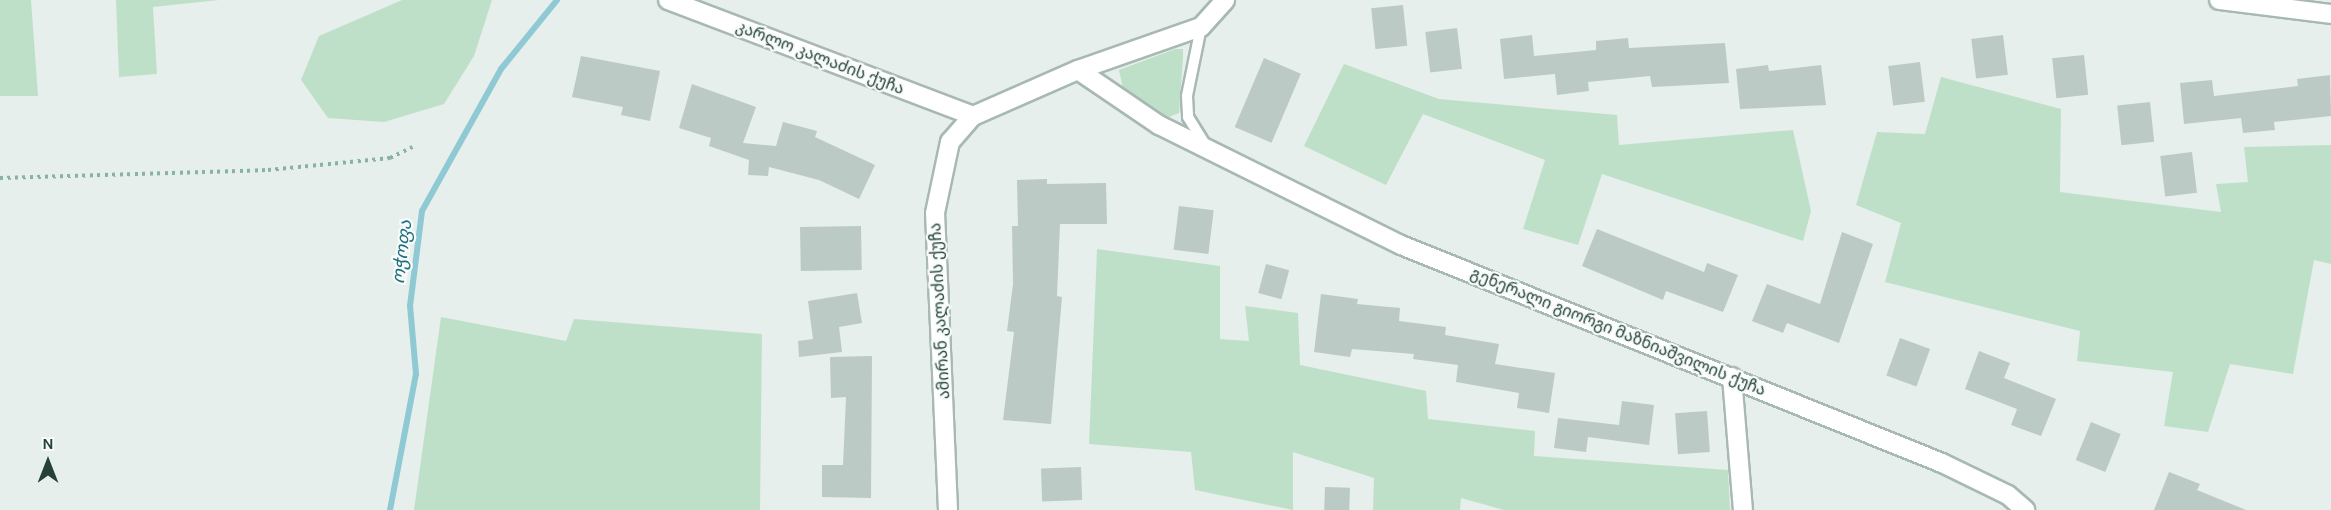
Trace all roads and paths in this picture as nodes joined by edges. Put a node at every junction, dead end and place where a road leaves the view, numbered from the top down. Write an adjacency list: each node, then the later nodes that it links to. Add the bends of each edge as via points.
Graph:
1 (668, 0): 7 (street, კარლო კალაძის ქუჩა)
2 (1225, 0): 5 (street, ამირან კალაძის ქუჩა)
3 (2219, 0): 4 (street)
4 (2331, 14)
5 (1201, 27): 6 (street, ამირან კალაძის ქუჩა); 9 (lane, გენერალი გიორგი მაზნიაშვილის ქუჩა, via 1190,69 1188,117)
6 (1078, 70): 7 (street, ამირან კალაძის ქუჩა); 9 (street, გენერალი გიორგი მაზნიაშვილის ქუჩა, via 1159,124)
7 (973, 116): 12 (street, ამირან კალაძის ქუჩა, via 950,142 935,213)
8 (413, 147): 10 (path, via 390,158 268,170)
9 (1211, 150): 11 (street, გენერალი გიორგი მაზნიაშვილის ქუჩა, via 1401,245)
10 (0, 178)
11 (1732, 377): 13 (street); 14 (street, გენერალი გიორგი მაზნიაშვილის ქუჩა, via 1942,463 2008,495)
12 (948, 510)
13 (1743, 510)
14 (2025, 510)

